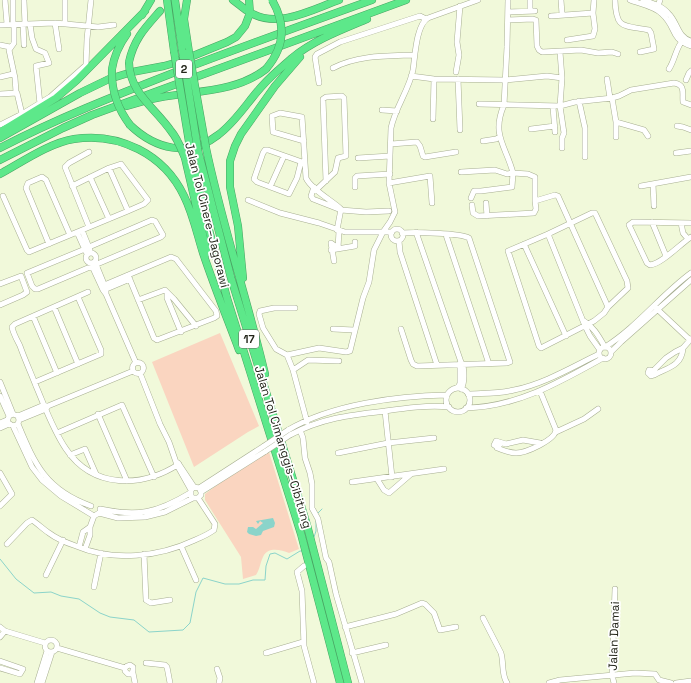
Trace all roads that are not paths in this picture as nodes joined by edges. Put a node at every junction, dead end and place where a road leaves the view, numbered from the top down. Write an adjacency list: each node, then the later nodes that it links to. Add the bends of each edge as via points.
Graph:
1 (5, 0): 40 (street)
2 (13, 0): 41 (street)
3 (65, 0): 39 (street)
4 (91, 0): 45 (street)
5 (151, 0): 29 (highway)
6 (167, 0): 108 (highway, Jalan Tol Cinere–Jagorawi / 17, bridge)
7 (175, 0): 229 (highway, Jalan Tol Cimanggis–Cibitung / 17, bridge, via 198,151 231,278)
8 (187, 0): 178 (highway, bridge, via 184,19 206,148)
9 (233, 0): 28 (highway)
10 (249, 0): 98 (highway, via 250,13 245,26 227,42 178,62 128,73 102,82)
11 (272, 0): 86 (highway, bridge, via 280,17 281,36 276,55 266,69 252,78 236,85 148,100)
12 (339, 0): 33 (highway, via 284,19 266,19)
13 (372, 0): 102 (highway, 2, via 234,49 97,102)
14 (406, 0): 25 (highway, 2)
15 (478, 0): 26 (street)
16 (508, 0): 31 (street)
17 (530, 0): 31 (street, via 533,11)
18 (561, 0): 34 (street)
19 (594, 0): 32 (street)
20 (615, 0): 56 (street, via 619,23 649,30 651,33 654,49)
21 (630, 0): 27 (street)
22 (643, 0): 27 (street)
23 (660, 0): 27 (street)
24 (24, 1): 42 (street)
25 (398, 3): 51 (highway); 86 (highway, 2)
26 (460, 6): 36 (street); 62 (street)
27 (657, 8): 47 (street, via 670,14)
28 (246, 10)
29 (145, 11): 51 (highway, bridge, via 126,36 114,58 114,95 130,125 148,139 171,148 184,149 203,145 218,136 263,84); 94 (highway, via 56,98)
30 (160, 11): 108 (highway, bridge, via 136,39 129,62 131,77 140,94 172,131)
31 (508, 12): 37 (street)
32 (593, 13): 34 (street); 46 (street, via 593,36)
33 (253, 14)
34 (562, 14): 35 (street)
35 (551, 16)
36 (426, 19): 58 (street, via 422,23); 72 (street, via 420,16 348,39 317,54 315,56)
37 (508, 20): 55 (street, via 536,19 539,50); 69 (street)
38 (55, 23): 39 (street); 42 (street); 54 (street)
39 (65, 23): 45 (street)
40 (7, 24): 41 (street); 43 (street)
41 (13, 24): 42 (street); 53 (street, via 14,43)
42 (26, 24): 50 (street); 77 (street, via 36,49 45,53 49,63 36,66)
43 (0, 25)
44 (114, 25): 45 (street)
45 (89, 26): 77 (street, via 86,65)
46 (567, 40)
47 (683, 41): 48 (street); 52 (street); 60 (street)
48 (691, 42)
49 (0, 45): 53 (street)
50 (24, 45)
51 (309, 46): 178 (highway, via 275,86 240,134 230,161 230,187 238,226)
52 (691, 46)
53 (10, 47): 63 (street)
54 (59, 49)
55 (560, 52): 57 (street, via 581,50); 66 (street)
56 (640, 52)
57 (618, 54)
58 (414, 55): 59 (street, via 363,58); 64 (street)
59 (333, 68)
60 (669, 69)
61 (691, 71): 71 (street)
62 (456, 72)
63 (13, 74): 65 (street); 73 (street)
64 (411, 76): 67 (street); 84 (street)
65 (0, 77)
66 (562, 78): 69 (street, via 547,76); 81 (street)
67 (434, 79): 68 (street); 87 (street)
68 (458, 79): 69 (street); 92 (street)
69 (505, 80): 79 (street)
70 (607, 80): 75 (street)
71 (686, 80)
72 (319, 83)
73 (16, 92): 74 (street); 85 (street)
74 (0, 94)
75 (611, 98): 76 (street); 80 (street, via 631,90 674,83 684,90 683,102); 88 (street)
76 (579, 101): 81 (street); 111 (street, via 585,128)
77 (40, 104): 85 (street)
78 (479, 104): 79 (street)
79 (504, 105): 82 (street); 96 (street, via 499,121)
80 (691, 105)
81 (560, 106): 82 (street); 103 (street, via 564,133)
82 (553, 107): 91 (street, via 555,129)
83 (382, 110): 84 (street)
84 (397, 111): 101 (street, via 391,128)
85 (22, 114): 89 (street)
86 (92, 115): 113 (highway, 2)
87 (433, 119)
88 (616, 122): 95 (street, via 644,130); 97 (street)
89 (0, 125)
90 (677, 126): 93 (street)
91 (531, 129)
92 (460, 130)
93 (691, 130)
94 (0, 132)
95 (648, 136)
96 (500, 137): 100 (street); 117 (street)
97 (616, 137)
98 (0, 138)
99 (304, 141): 99 (street, via 273,132 272,116 280,113 302,116); 114 (street)
100 (483, 141)
101 (391, 144): 106 (street, via 417,142 425,157); 110 (street)
102 (0, 148)
103 (562, 148)
104 (691, 151): 107 (street)
105 (89, 152): 127 (street, via 65,167)
106 (456, 152)
107 (676, 153)
108 (188, 156): 174 (highway); 226 (highway, Jalan Tol Cinere–Jagorawi / 17, via 221,276)
109 (284, 156): 114 (street); 129 (street); 129 (street, via 268,150 263,153 253,178)
110 (390, 156): 112 (street); 119 (street)
111 (585, 157)
112 (358, 158)
113 (0, 160)
114 (303, 162): 122 (street); 123 (street)
115 (109, 168): 121 (street); 141 (street); 141 (street, via 123,165 148,200)
116 (461, 172): 117 (street, via 495,170)
117 (513, 173): 133 (street, via 512,187 474,191); 135 (street, via 535,176)
118 (0, 174): 174 (highway, via 60,143 73,139 104,138 130,144 164,167 176,181 191,213)
119 (390, 174): 125 (street); 130 (street, via 357,176)
120 (691, 176): 126 (street)
121 (90, 177): 127 (street); 144 (street)
122 (297, 178): 123 (street); 129 (street, via 290,193)
123 (306, 180): 131 (street)
124 (326, 181): 124 (street, via 323,99 342,96 346,154 338,158 335,172); 131 (street)
125 (390, 183): 136 (street, via 430,176); 152 (street, via 394,212)
126 (653, 184): 128 (street); 139 (street)
127 (72, 186): 149 (street)
128 (641, 186)
129 (270, 187)
130 (355, 187)
131 (316, 188): 140 (street); 140 (street, via 311,196 313,199)
132 (3, 196): 162 (street, via 28,252)
133 (471, 198)
134 (248, 200): 150 (street, via 288,216)
135 (535, 201): 143 (street, via 534,212); 146 (street, via 558,195)
136 (432, 203)
137 (486, 203): 143 (street)
138 (472, 205): 143 (street, via 475,216)
139 (654, 206)
140 (341, 210): 142 (street); 150 (street)
141 (128, 211): 144 (street)
142 (389, 211)
143 (486, 216)
144 (109, 219): 149 (street)
145 (652, 222): 148 (street); 167 (street); 167 (street, via 633,222 629,226 649,264 654,264)
146 (571, 223): 157 (street); 183 (street); 183 (street, via 592,213 596,214 627,281 626,290)
147 (691, 223): 148 (street)
148 (681, 224): 159 (street, via 683,233)
149 (89, 227): 151 (street)
150 (338, 230): 152 (street); 165 (street)
151 (80, 231): 158 (street); 164 (street)
152 (383, 232): 153 (street); 191 (street, via 374,250 370,282)
153 (392, 232): 154 (street, via 397,229); 160 (street, via 393,240)
154 (402, 232): 155 (street); 160 (street)
155 (416, 232): 156 (street); 203 (street)
156 (446, 234): 204 (street); 204 (street, via 468,237 476,255 510,360 508,363)
157 (548, 234): 163 (street); 187 (street)
158 (70, 235): 162 (street); 162 (street, via 46,180 42,177 28,184 26,188)
159 (689, 238): 167 (street)
160 (399, 241): 205 (street, via 400,252)
161 (355, 242): 165 (street, via 355,246)
162 (49, 244)
163 (524, 244): 193 (street); 193 (street, via 508,252 539,346 544,347)
164 (87, 248): 166 (street); 169 (street, via 27,273 35,289); 169 (street, via 152,220 163,234)
165 (338, 248): 168 (street, via 331,250)
166 (89, 254): 169 (street, via 96,257); 169 (street, via 86,262)
167 (666, 256)
168 (334, 261)
169 (93, 264): 175 (street)
170 (691, 273): 184 (street)
171 (129, 277): 175 (street); 180 (street); 188 (street, via 171,257 176,259 217,313 214,318)
172 (691, 280): 184 (street)
173 (0, 284): 181 (street, via 21,276 27,292)
174 (216, 288): 226 (highway)
175 (104, 289): 201 (street)
176 (88, 292): 179 (street)
177 (167, 293): 180 (street, via 164,290); 188 (street); 192 (street)
178 (244, 296): 229 (highway, via 256,335)
179 (78, 297): 182 (street); 202 (street, via 102,352)
180 (138, 300): 192 (street, via 155,340)
181 (0, 305)
182 (54, 307): 186 (street); 202 (street)
183 (608, 307): 187 (street, via 604,313)
184 (656, 307): 194 (street); 196 (street); 197 (street)
185 (295, 308): 198 (street, via 274,308 259,312 263,328 276,349)
186 (33, 316): 208 (street); 211 (street, via 12,327)
187 (586, 324): 193 (street); 196 (street, via 590,336)
188 (196, 326): 192 (street)
189 (333, 329): 191 (street)
190 (401, 329): 205 (street, via 413,364 419,367)
191 (354, 330): 198 (street, via 349,352 323,348)
192 (181, 332)
193 (566, 336)
194 (690, 340): 195 (street)
195 (683, 348): 195 (street, via 677,363 656,371 674,352)
196 (602, 350): 197 (street, via 609,349); 199 (street); 214 (street, via 521,389)
197 (611, 352): 199 (street, via 610,356)
198 (287, 355): 206 (street)
199 (604, 358): 213 (street)
200 (339, 361): 206 (street, via 308,360)
201 (136, 363): 207 (street); 209 (street, via 142,365 143,370)
202 (78, 364): 208 (street)
203 (461, 364): 204 (street); 205 (street); 212 (street)
204 (490, 364)
205 (437, 365)
206 (293, 370): 224 (street)
207 (133, 371): 209 (street); 217 (street)
208 (57, 373): 211 (street)
209 (140, 373): 240 (street)
210 (0, 382): 223 (street)
211 (35, 382): 217 (street)
212 (459, 389): 214 (street); 216 (street)
213 (540, 391): 219 (street, via 504,403); 230 (street)
214 (468, 394): 219 (street, via 470,401)
215 (0, 396): 223 (street)
216 (447, 396): 218 (street); 224 (street, via 386,400 335,411)
217 (46, 407): 223 (street); 232 (street)
218 (449, 408): 219 (street, via 459,412); 221 (street, via 422,407)
219 (466, 408)
220 (598, 409): 230 (street, via 584,419)
221 (385, 411): 228 (street, via 337,417); 234 (street)
222 (98, 414): 232 (street); 246 (street, via 123,405); 248 (street)
223 (13, 420): 225 (street); 227 (street); 252 (street, via 43,474 68,495); 253 (street, via 27,458 37,474 48,486 76,506)
224 (307, 422): 231 (street)
225 (0, 423)
226 (267, 425): 295 (highway, Jalan Tol Cimanggis–Cibitung / 17, via 301,534)
227 (0, 428)
228 (300, 430): 231 (street); 269 (street, via 311,478 312,508 316,513 324,560 329,562)
229 (278, 432): 296 (highway, Jalan Tol Cimanggis–Cibitung / 17, via 314,550)
230 (556, 432): 235 (street)
231 (289, 433): 250 (street, bridge)
232 (57, 434): 239 (street)
233 (434, 438): 234 (street)
234 (388, 443): 238 (street); 245 (street)
235 (540, 444): 236 (street, via 523,440); 237 (street, via 520,453)
236 (501, 445): 237 (street); 237 (street)
237 (505, 450)
238 (338, 453)
239 (70, 455): 243 (street, via 84,468); 243 (street, via 85,449)
240 (178, 465): 246 (street); 250 (street)
241 (444, 469): 244 (street)
242 (0, 473): 251 (street, via 12,494)
243 (96, 474): 248 (street, via 112,480)
244 (411, 474): 245 (street); 247 (street, via 389,493 384,490)
245 (392, 476): 247 (street)
246 (154, 477): 248 (street)
247 (377, 478): 249 (street)
248 (127, 481)
249 (352, 482)
250 (195, 492): 253 (street, via 171,510 145,517 118,518); 257 (street, via 215,528)
251 (0, 506)
252 (91, 506): 253 (street); 253 (street, via 96,505)
253 (96, 513): 254 (street)
254 (90, 527): 258 (street, via 83,532); 259 (street)
255 (63, 540): 256 (street, via 32,520); 258 (street); 263 (street)
256 (8, 544)
257 (181, 546): 261 (street); 264 (street)
258 (78, 547): 259 (street)
259 (86, 549): 260 (street)
260 (102, 553): 261 (street, via 121,556); 265 (street)
261 (144, 554): 267 (street, via 146,600 150,603)
262 (304, 566): 273 (street, via 297,575 302,591)
263 (46, 574)
264 (196, 580)
265 (94, 587)
266 (615, 589): 286 (street, Jalan Damai)
267 (170, 600)
268 (483, 618): 298 (street, via 501,653)
269 (345, 627): 270 (street, via 396,614 422,603 434,613 440,630); 279 (street)
270 (456, 627)
271 (1, 629): 272 (street); 274 (street)
272 (0, 636)
273 (303, 642): 278 (street); 294 (street)
274 (45, 643): 276 (street, via 52,639); 277 (street, via 44,646)
275 (386, 645): 279 (street)
276 (57, 648): 277 (street); 283 (street)
277 (49, 651): 288 (street); 289 (street)
278 (266, 653)
279 (352, 654): 297 (street)
280 (0, 660): 282 (street, via 23,669 20,674)
281 (146, 664): 292 (street, via 165,665)
282 (0, 668)
283 (125, 668): 285 (street, via 126,673); 285 (street, via 132,666 134,670)
284 (217, 669): 293 (street)
285 (131, 674): 290 (street); 291 (street)
286 (612, 675): 299 (street); 300 (street, Jalan Damai); 301 (street, via 654,674 659,680)
287 (689, 682): 302 (street)
288 (37, 683)
289 (42, 683)
290 (131, 683)
291 (135, 683)
292 (170, 683)
293 (219, 683)
294 (314, 683)
295 (340, 683)
296 (348, 683)
297 (362, 683)
298 (507, 683)
299 (549, 683)
300 (614, 683)
301 (671, 683)
302 (676, 683)

